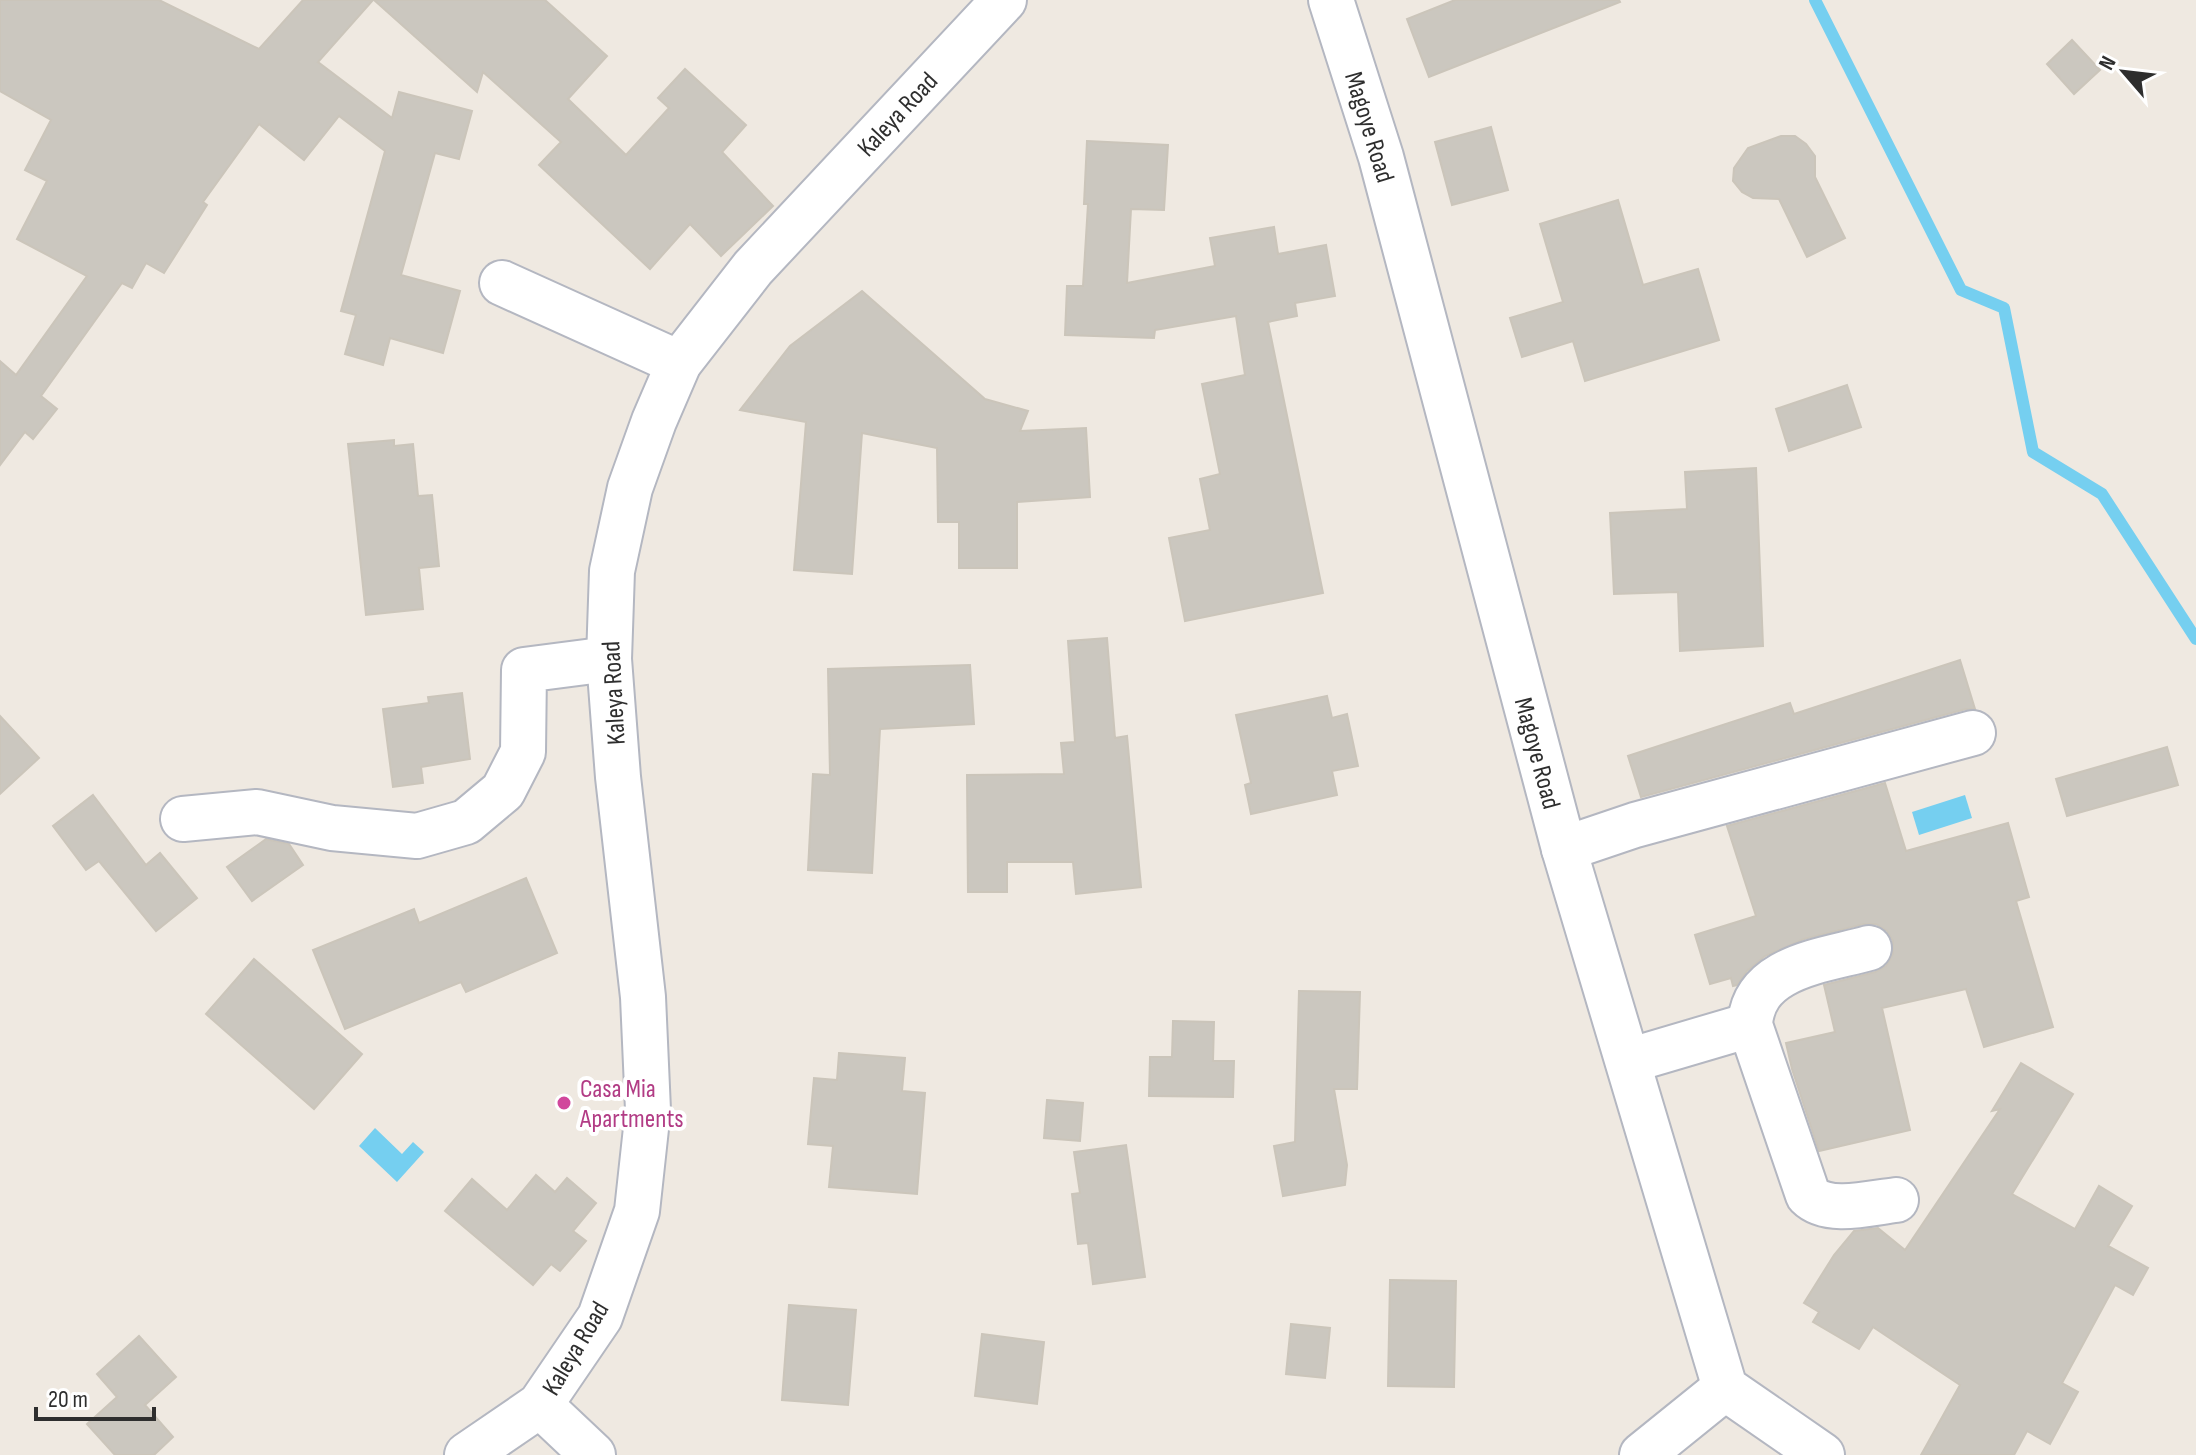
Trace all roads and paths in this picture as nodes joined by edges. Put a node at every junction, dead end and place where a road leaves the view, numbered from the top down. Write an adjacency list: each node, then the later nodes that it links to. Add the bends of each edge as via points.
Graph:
1 (1004, 0): 4 (street, Kaleya Road, via 753,268)
2 (1331, 0): 8 (street, Magoye Road, via 1381,157)
3 (502, 283): 4 (street)
4 (679, 363): 5 (street, Kaleya Road, via 630,488 612,571)
5 (609, 659): 7 (street, via 524,670 523,752 503,791 466,822 417,836 332,828 257,812); 14 (street, Kaleya Road, via 643,997 648,1110 637,1211 600,1317)
6 (1973, 733): 8 (street)
7 (183, 819)
8 (1564, 849): 11 (street, Magoye Road)
9 (1869, 948): 10 (street, via 1780,974 1766,984)
10 (1750, 1025): 11 (street); 12 (street, via 1808,1195 1828,1206)
11 (1628, 1061): 13 (street, Magoye Road)
12 (1896, 1200)
13 (1725, 1388): 17 (street); 18 (street)
14 (540, 1405): 15 (street, Kaleya Road); 16 (street)
15 (467, 1455)
16 (593, 1455)
17 (1642, 1455)
18 (1822, 1455)

